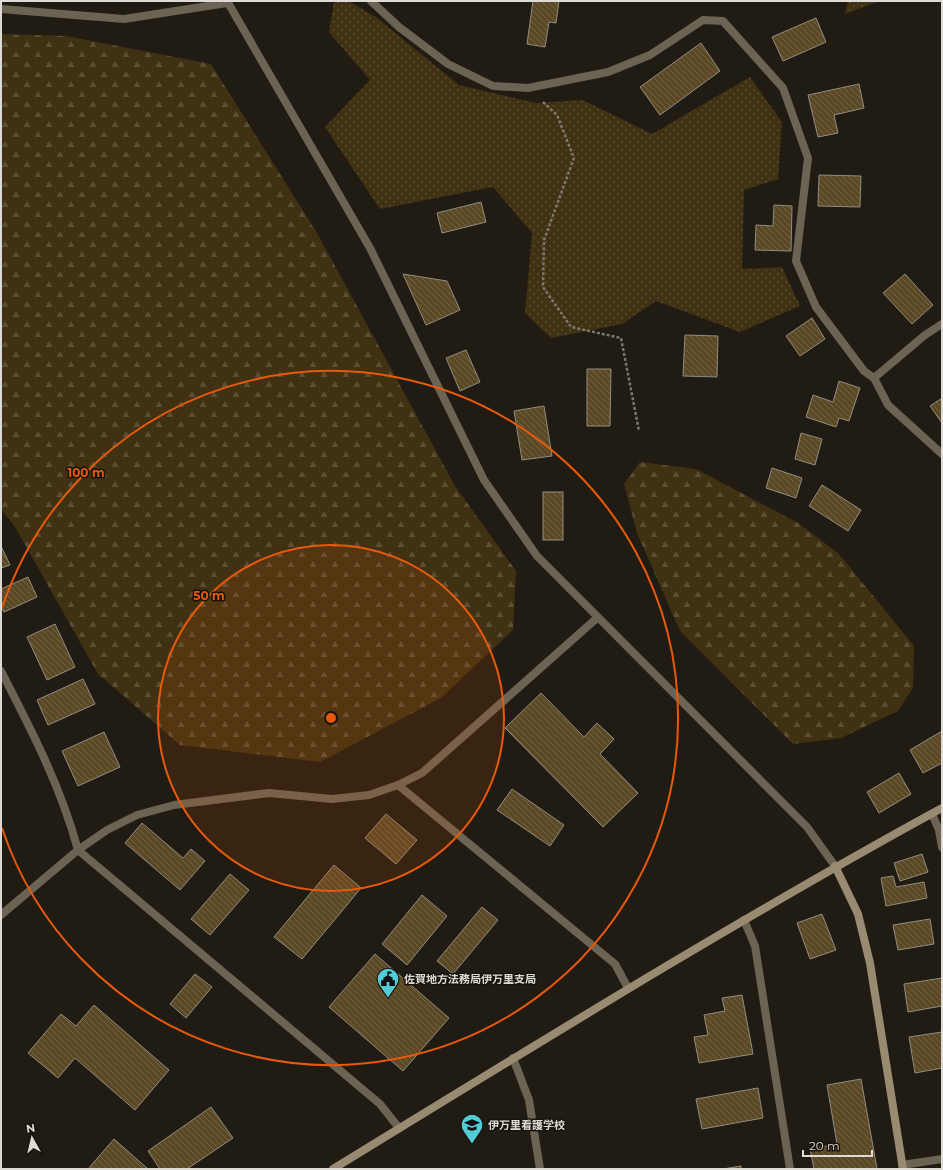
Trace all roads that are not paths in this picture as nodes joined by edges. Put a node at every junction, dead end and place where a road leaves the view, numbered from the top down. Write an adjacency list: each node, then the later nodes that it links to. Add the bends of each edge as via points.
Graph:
1 (371, 1): 5 (street, via 399,27 448,64 493,86 528,88 608,72 650,55 703,20 723,21 783,88 808,158 796,262 816,306 864,371)
2 (227, 2): 3 (street, via 124,19); 7 (street, via 370,248 484,480 537,556)
3 (1, 9)
4 (942, 324): 5 (street)
5 (874, 378): 6 (street, via 888,406)
6 (942, 454)
7 (597, 618): 9 (street, via 422,773); 14 (street, via 807,827)
8 (1, 672): 13 (street, via 37,740 69,817)
9 (398, 785): 13 (street, via 370,795 339,798 269,793 174,805 131,818 107,830); 17 (street, via 615,964)
10 (942, 808): 11 (street)
11 (932, 814): 12 (street, via 939,830); 14 (street)
12 (942, 847)
13 (78, 850): 15 (street); 19 (street, via 380,1104)
14 (835, 866): 16 (street); 21 (street, via 858,914 870,963)
15 (1, 915)
16 (744, 920): 17 (street); 24 (street, via 755,946)
17 (628, 988): 18 (street)
18 (513, 1058): 19 (street); 23 (street, via 529,1100)
19 (399, 1128): 22 (street)
20 (942, 1159): 21 (street)
21 (902, 1167)
22 (333, 1169)
23 (540, 1169)
24 (790, 1169)

